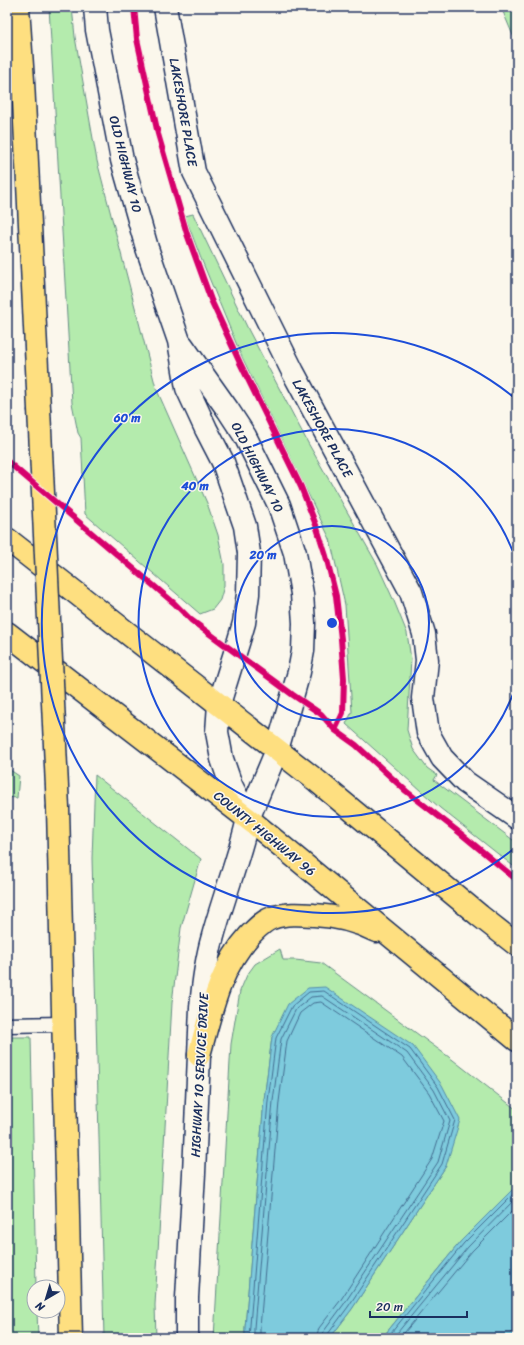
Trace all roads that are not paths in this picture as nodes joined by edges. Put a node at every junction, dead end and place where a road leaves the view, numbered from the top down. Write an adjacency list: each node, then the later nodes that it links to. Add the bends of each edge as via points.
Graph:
1 (18, 7): 4 (main road)
2 (96, 7): 5 (street, OLD HIGHWAY 10, via 97,30 122,160 147,248)
3 (166, 7): 11 (street, LAKESHORE PLACE, via 194,172 293,372 412,592 424,634 427,660 423,698 428,733 442,758 465,782)
4 (15, 82): 14 (main road, bridge, via 39,409 58,808)
5 (179, 341): 8 (street, OLD HIGHWAY 10, via 187,388 223,462 245,526 249,552 244,623); 9 (street, OLD HIGHWAY 10, via 245,436 279,505 295,553 302,594 303,651)
6 (7, 540): 8 (main road)
7 (7, 633): 10 (main road, COUNTY HIGHWAY 96)
8 (219, 704): 9 (main road); 10 (street, OLD HIGHWAY 10, via 217,732 222,759 231,785)
9 (277, 750): 10 (street, OLD HIGHWAY 10); 12 (main road)
10 (248, 818): 13 (main road, COUNTY HIGHWAY 96); 17 (street, HIGHWAY 10 SERVICE DRIVE, via 242,848 226,891 207,960)
11 (517, 818)
12 (517, 945)
13 (422, 962): 16 (main road, COUNTY HIGHWAY 96); 17 (main road, via 364,925 316,915 285,914 271,918 240,946 227,968 216,991)
14 (63, 1024): 15 (lane); 18 (main road)
15 (7, 1025)
16 (517, 1040)
17 (199, 1055): 19 (street, HIGHWAY 10 SERVICE DRIVE)
18 (71, 1338)
19 (187, 1338)

